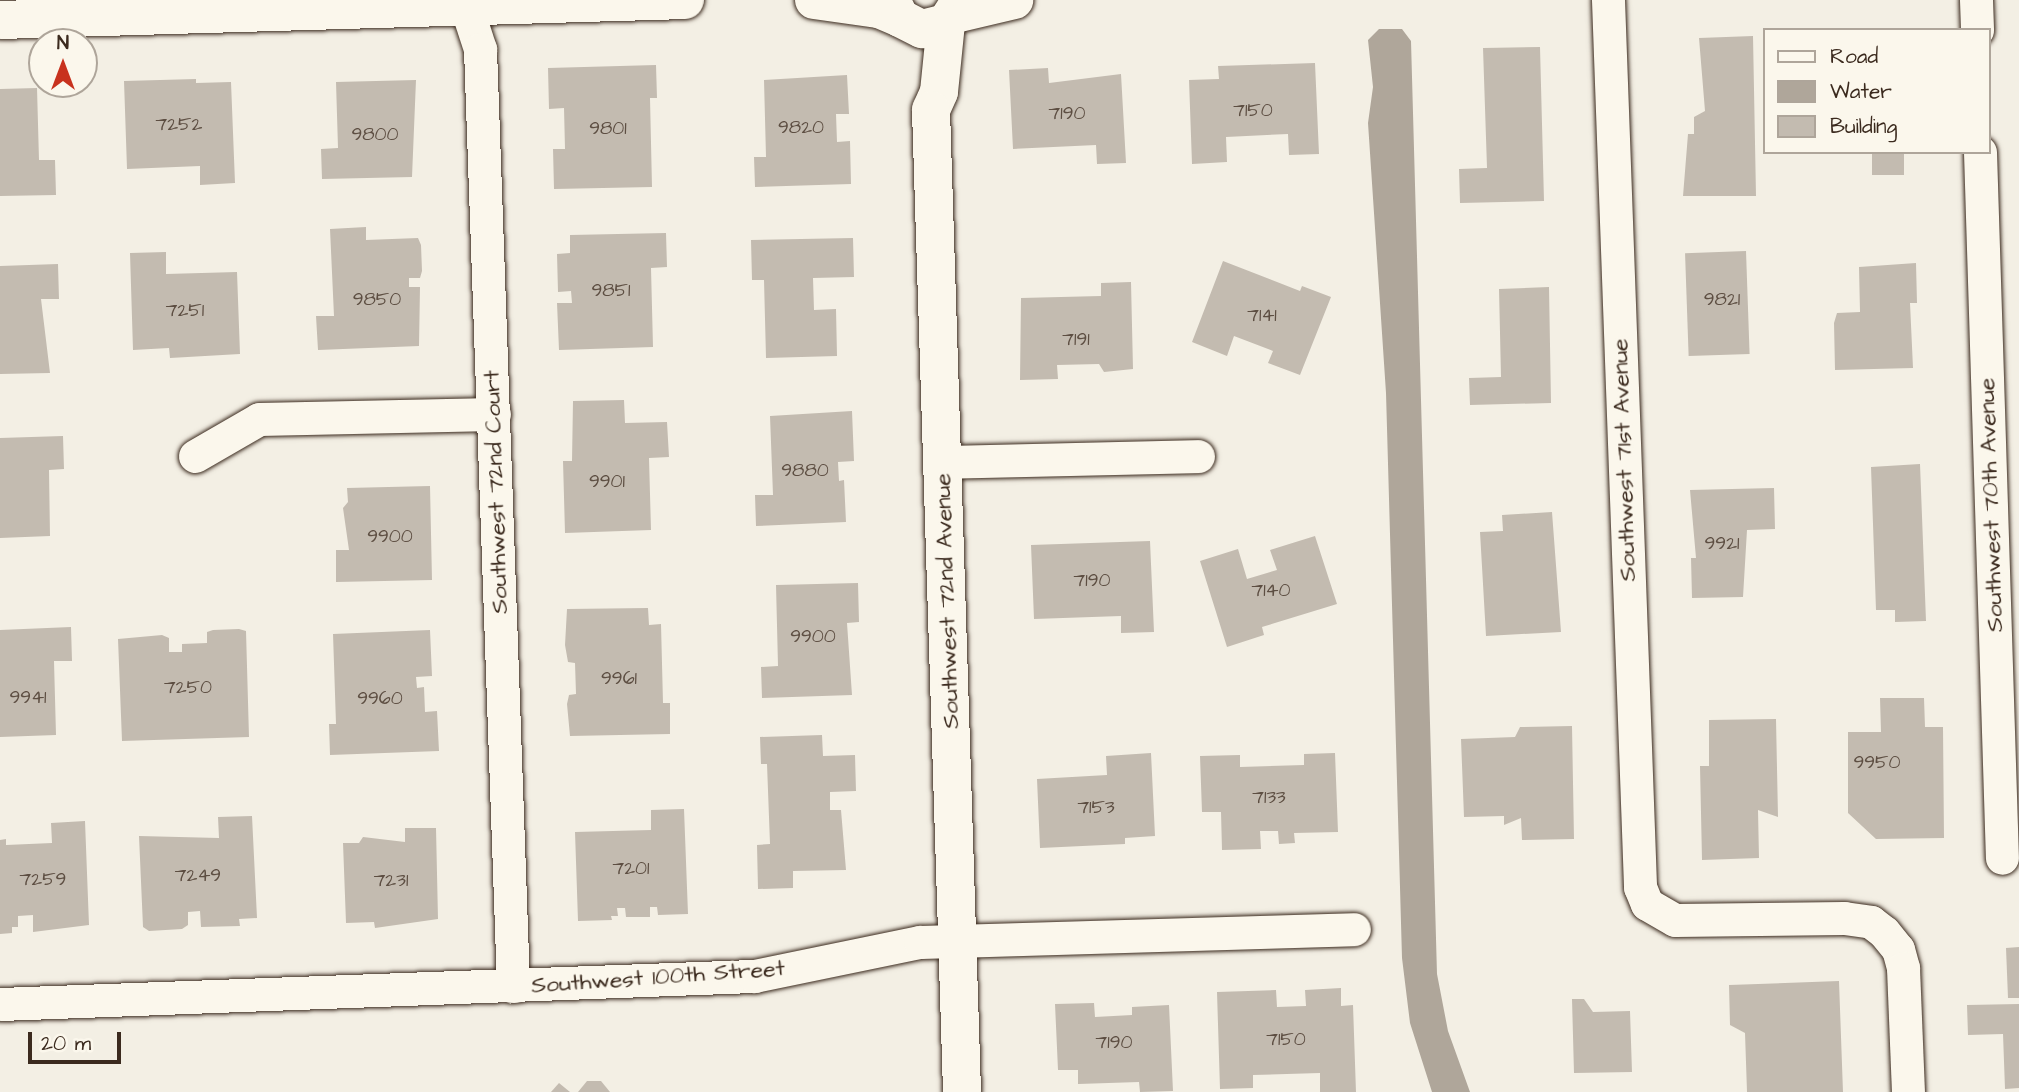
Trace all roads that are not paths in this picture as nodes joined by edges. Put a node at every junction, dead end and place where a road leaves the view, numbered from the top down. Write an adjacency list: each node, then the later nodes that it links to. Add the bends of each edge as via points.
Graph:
1 (685, 0): 6 (street)
2 (814, 0): 7 (street)
3 (1014, 0): 7 (street)
4 (1608, 0): 21 (street, Southwest 71st Avenue, via 1640,887 1657,914 1696,922 1844,918 1871,922 1898,949 1905,989)
5 (1976, 0): 9 (street)
6 (465, 3): 8 (street); 11 (street, Southwest 72nd Court, via 480,49)
7 (927, 13): 14 (street, Southwest 72nd Avenue, via 920,92 931,110)
8 (1, 14)
9 (1977, 28)
10 (1980, 154): 15 (street, Southwest 70th Avenue)
11 (494, 414): 12 (street, via 259,419); 18 (street, Southwest 72nd Court)
12 (195, 456)
13 (1198, 456): 14 (street)
14 (943, 462): 17 (street, Southwest 72nd Avenue)
15 (2002, 858)
16 (1354, 929): 17 (street, Southwest 100th Street)
17 (958, 940): 18 (street, Southwest 100th Street, via 894,944 754,976); 20 (street, Southwest 72nd Avenue)
18 (513, 986): 19 (street, Southwest 100th Street)
19 (0, 1004)
20 (962, 1092)
21 (1908, 1092)

